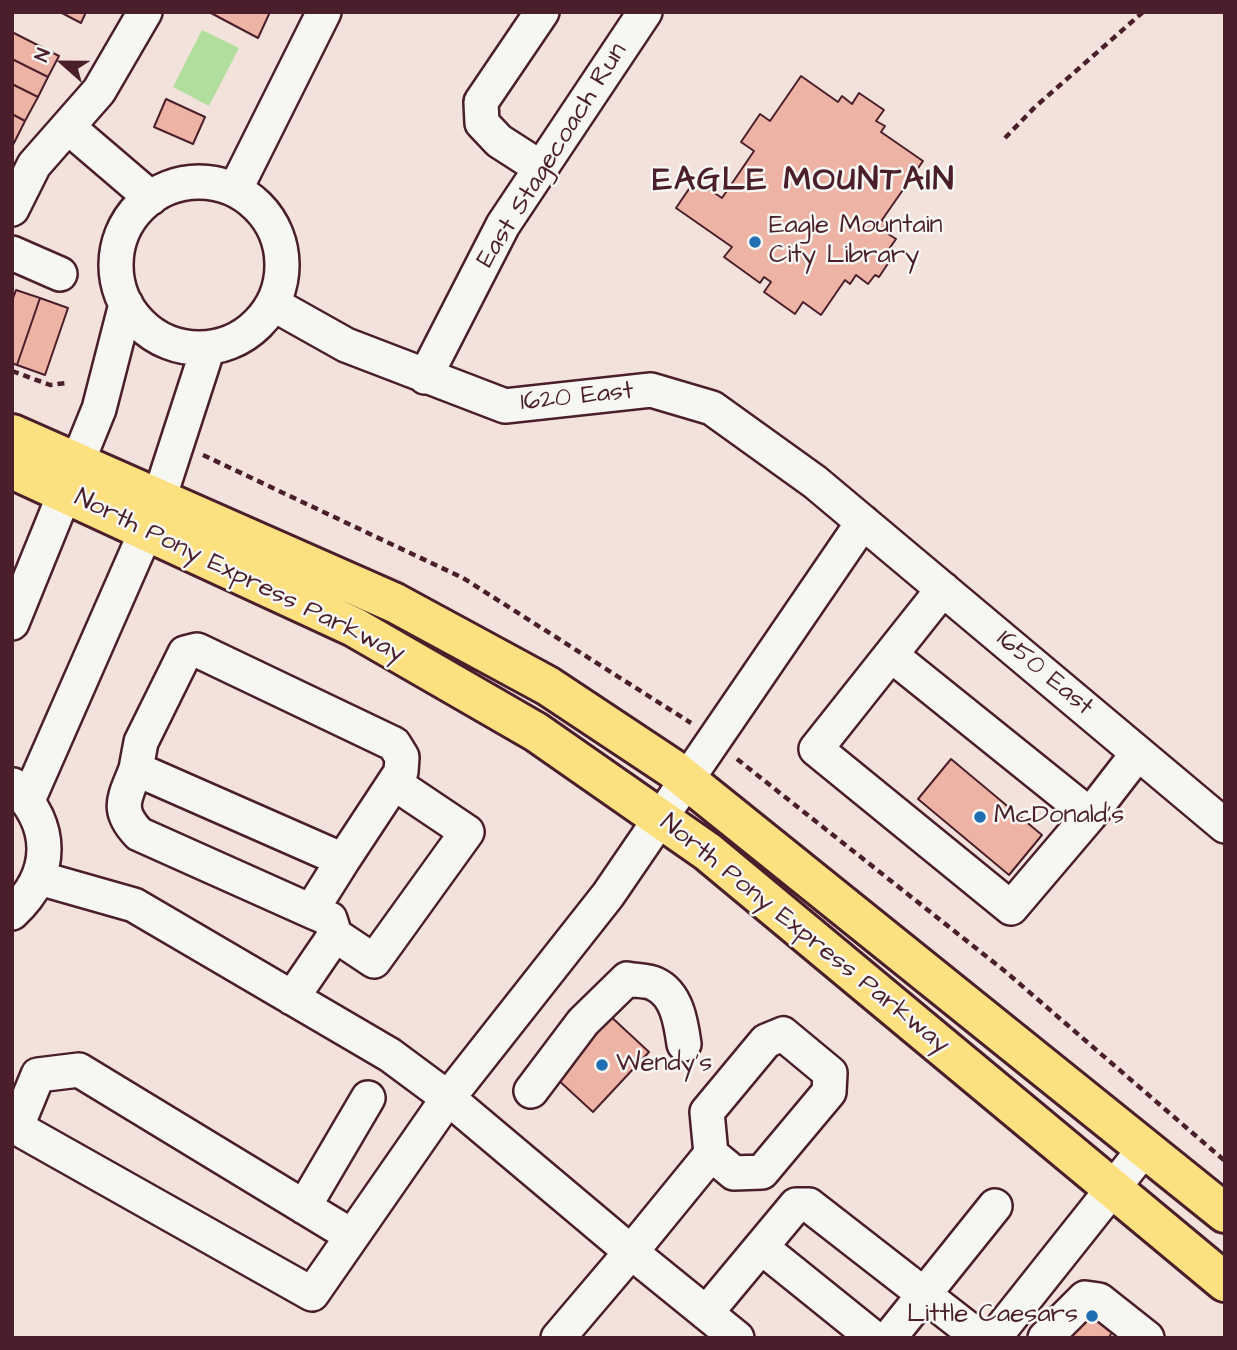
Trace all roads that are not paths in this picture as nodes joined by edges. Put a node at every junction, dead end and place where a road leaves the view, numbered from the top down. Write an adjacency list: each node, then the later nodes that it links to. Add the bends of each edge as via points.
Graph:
1 (145, 12): 5 (street, via 99,92)
2 (324, 12): 7 (street)
3 (541, 12): 6 (street, via 481,102 482,123 499,141)
4 (645, 12): 6 (street, East Stagecoach Run)
5 (68, 127): 8 (street); 9 (street, via 34,165)
6 (541, 168): 15 (street, East Stagecoach Run, via 503,225)
7 (235, 190): 8 (street, via 192,182); 13 (street, via 257,205 273,226 282,252 282,279)
8 (150, 198): 12 (street, via 122,235 118,281)
9 (12, 209)
10 (12, 253): 11 (street)
11 (60, 274)
12 (126, 304): 14 (street, via 140,324 160,338 183,347); 18 (street, via 99,409)
13 (273, 304): 14 (street, via 246,334); 15 (street, 1620 East, via 345,345)
14 (208, 348): 19 (street)
15 (425, 377): 20 (street, 1620 East, via 505,406 651,390 712,408)
16 (12, 434): 18 (main road, North Pony Express Parkway)
17 (12, 469): 18 (main road, North Pony Express Parkway)
18 (72, 478): 19 (main road, North Pony Express Parkway); 22 (street)
19 (153, 514): 26 (main road, North Pony Express Parkway, via 395,603 548,686); 28 (street); 30 (main road, North Pony Express Parkway, via 536,733)
20 (863, 522): 21 (street, 1650 East); 26 (street)
21 (943, 589): 23 (street); 24 (street, 1650 East)
22 (12, 622)
23 (891, 655): 29 (street); 29 (street, via 816,749 1011,908)
24 (1138, 754): 29 (street); 31 (street, 1650 East)
25 (136, 769): 27 (street, via 141,742 185,653 197,650 394,744 402,757); 32 (street); 34 (street, via 122,805 127,821 139,834)
26 (685, 778): 30 (street); 43 (main road, North Pony Express Parkway)
27 (394, 783): 32 (street); 36 (street, via 467,832 374,961)
28 (20, 792): 33 (street, via 43,832)
29 (1090, 815)
30 (659, 817): 41 (street, via 608,895); 45 (main road, North Pony Express Parkway, via 708,852)
31 (1225, 826)
32 (343, 860): 34 (street)
33 (39, 877): 35 (street, via 27,900); 37 (street, via 134,905)
34 (311, 911): 36 (street, via 330,919)
35 (12, 913)
36 (335, 935): 37 (street)
37 (292, 998): 41 (street, via 390,1055)
38 (684, 1044): 39 (street, via 673,1002 656,984 627,979 583,1022)
39 (531, 1091)
40 (368, 1098): 47 (street)
41 (448, 1098): 49 (street); 51 (street)
42 (14, 1125): 47 (street, via 38,1075 79,1070); 49 (street, via 312,1294)
43 (1145, 1148): 45 (street); 48 (main road, North Pony Express Parkway)
44 (711, 1154): 51 (street)
45 (1112, 1188): 52 (main road, North Pony Express Parkway); 59 (street)
46 (996, 1206): 53 (street)
47 (304, 1207): 49 (street)
48 (1225, 1213)
49 (352, 1236)
50 (761, 1247): 53 (street, via 796,1205 809,1205); 54 (street); 56 (street)
51 (631, 1252): 54 (street); 55 (street)
52 (1225, 1282)
53 (925, 1294): 57 (street); 58 (street)
54 (719, 1328)
55 (558, 1338)
56 (874, 1338)
57 (890, 1338)
58 (980, 1338)
59 (994, 1338)
60 (1045, 1338): 61 (street, via 1085,1298 1099,1300)
61 (1147, 1338)

